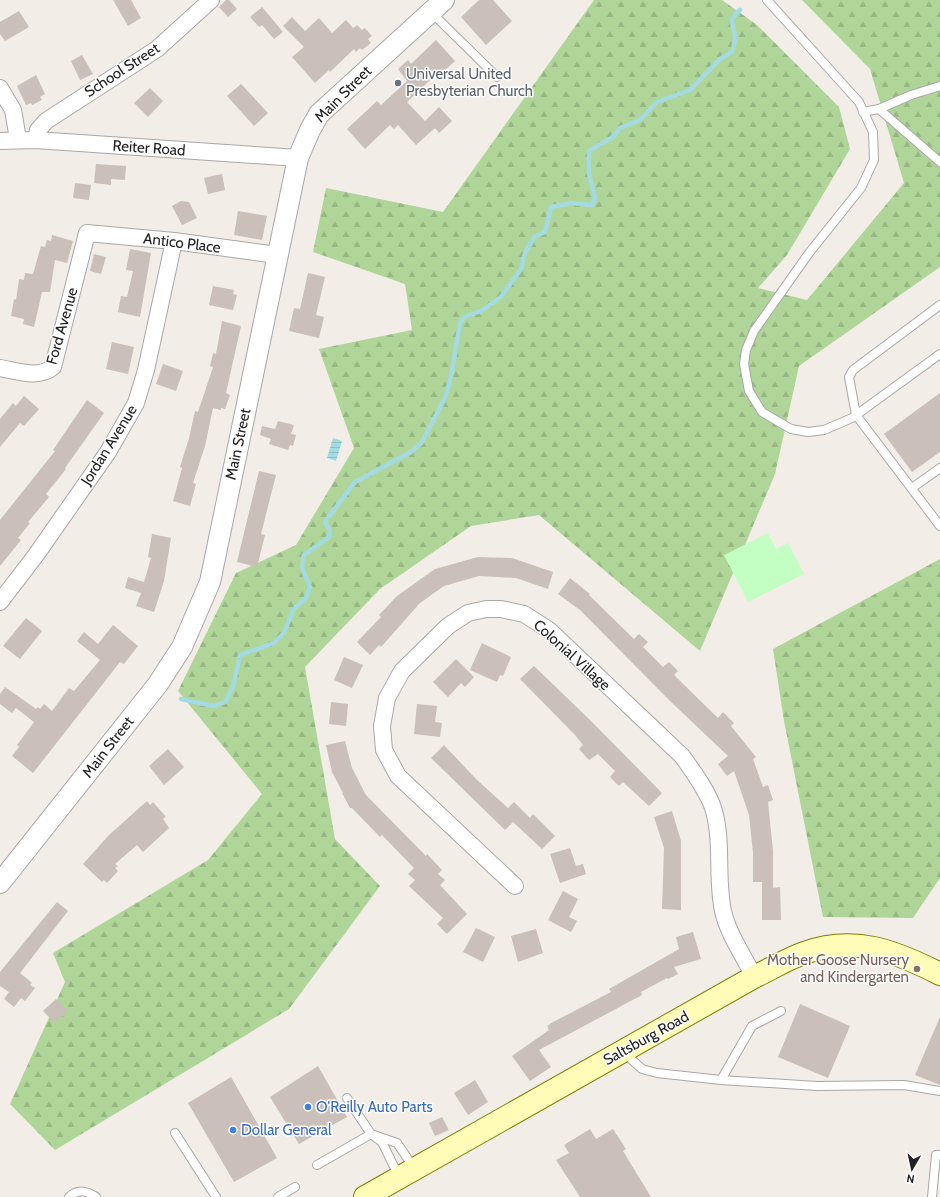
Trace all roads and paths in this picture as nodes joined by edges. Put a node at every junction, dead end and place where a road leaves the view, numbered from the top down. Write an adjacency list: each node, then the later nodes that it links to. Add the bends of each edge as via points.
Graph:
1 (211, 0): 10 (street, School Street, via 157,49 46,121 38,130)
2 (767, 0): 8 (lane, via 859,102)
3 (438, 6): 4 (lane); 12 (street, Main Street, via 319,114)
4 (497, 77)
5 (940, 86): 7 (lane)
6 (0, 88): 9 (street, via 13,110)
7 (879, 109): 8 (lane); 13 (lane)
8 (864, 112): 20 (lane, via 873,132 874,160 861,188 809,253 754,331 746,350 744,364 749,391 762,412 791,429 808,432 824,430)
9 (18, 139): 10 (street, Reiter Road); 11 (street, Reiter Road)
10 (36, 140): 12 (street, Reiter Road)
11 (0, 141)
12 (298, 158): 16 (street, Main Street)
13 (940, 162)
14 (87, 233): 15 (street, Antico Place); 19 (street, Ford Avenue, via 53,367 40,374)
15 (174, 241): 16 (street, Antico Place); 24 (street, Jordan Avenue, via 146,370 136,403 108,452)
16 (277, 255): 25 (street, Main Street, via 210,582 182,647 158,684)
17 (940, 305): 20 (lane, via 853,370 849,377)
18 (940, 354): 20 (lane)
19 (0, 368)
20 (856, 415): 22 (lane)
21 (940, 468): 22 (lane)
22 (912, 488): 23 (lane)
23 (940, 526)
24 (0, 602)
25 (0, 883)
26 (515, 886): 28 (street, Colonial Village, via 398,776 384,750 382,726 387,698 402,670 448,626 468,613 486,609 524,614 549,630 682,756 713,810 726,921)
27 (940, 974): 28 (main road, Saltsburg Road, via 885,950 857,944 804,953)
28 (754, 977): 30 (main road, Saltsburg Road)
29 (781, 1011): 31 (lane, via 752,1026)
30 (624, 1050): 31 (lane, via 642,1069); 38 (main road, Saltsburg Road)
31 (721, 1080): 32 (lane, via 817,1086 904,1085)
32 (940, 1091)
33 (347, 1098): 35 (lane)
34 (175, 1133): 44 (lane)
35 (371, 1134): 37 (lane); 38 (lane, via 382,1142); 38 (lane, via 396,1143)
36 (940, 1155): 46 (lane, via 936,1155)
37 (317, 1165)
38 (407, 1173): 40 (main road, Saltsburg Road)
39 (295, 1187): 45 (lane)
40 (376, 1194)
41 (69, 1197): 43 (lane, via 83,1191)
42 (85, 1197): 43 (lane)
43 (96, 1197)
44 (216, 1197)
45 (278, 1197)
46 (932, 1197)

